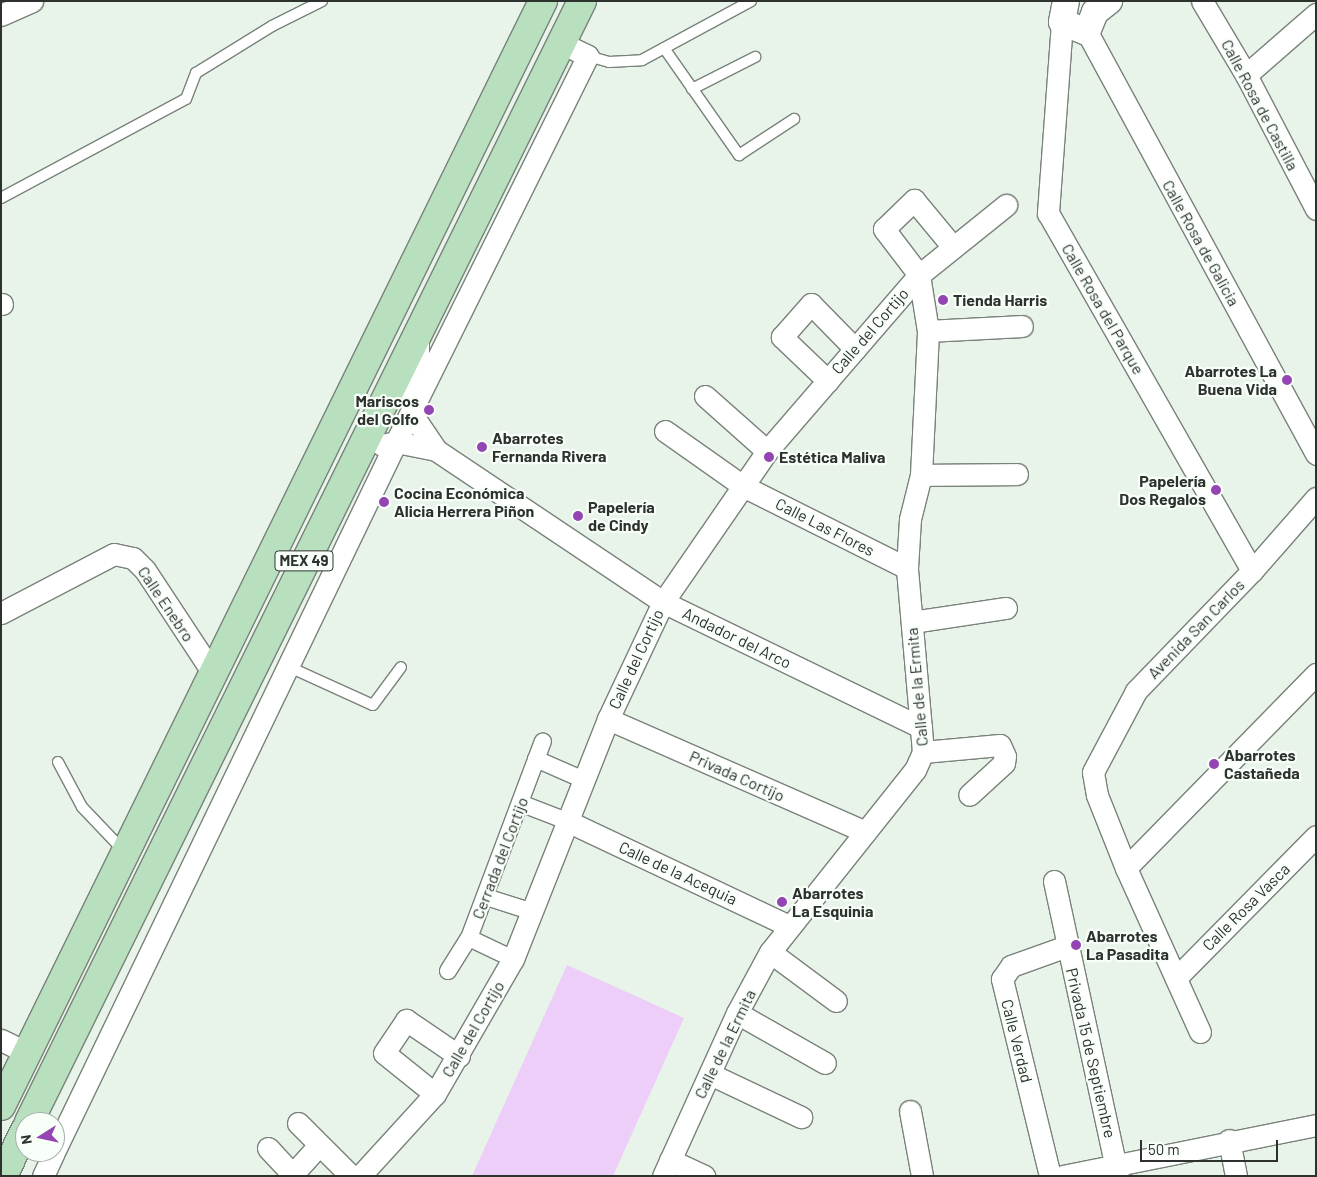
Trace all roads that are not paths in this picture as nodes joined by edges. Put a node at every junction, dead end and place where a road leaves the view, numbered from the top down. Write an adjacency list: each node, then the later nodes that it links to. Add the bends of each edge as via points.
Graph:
1 (32, 1): 10 (street)
2 (322, 1): 23 (lane, via 272,26 196,72 186,99)
3 (544, 1): 11 (main road, MEX 49)
4 (582, 1): 13 (main road, MEX 49)
5 (751, 1): 14 (lane)
6 (1109, 1): 12 (street, via 1095,12)
7 (1202, 1): 17 (street, Calle Rosa de Castilla)
8 (1064, 12): 12 (street); 49 (street, Calle Rosa del Parque, via 1048,213)
9 (1316, 14): 17 (street)
10 (1, 15)
11 (530, 29): 13 (main road); 30 (main road, MEX 49)
12 (1087, 32): 43 (street, Calle Rosa de Galicia)
13 (561, 43): 15 (street); 19 (main road, MEX 49)
14 (664, 48): 15 (lane, via 642,60 609,62); 18 (lane)
15 (588, 56): 20 (street)
16 (755, 57): 18 (lane)
17 (1246, 75): 22 (street, Calle Rosa de Castilla)
18 (692, 89): 21 (lane, via 738,155)
19 (531, 104): 20 (street); 25 (main road, MEX 49)
20 (558, 118): 27 (street)
21 (794, 119)
22 (1310, 181): 26 (street, Calle Rosa de Castilla)
23 (1, 198)
24 (1006, 205): 28 (street, Calle del Cortijo)
25 (481, 206): 27 (street); 33 (main road, MEX 49)
26 (1316, 209)
27 (507, 221): 37 (street)
28 (953, 247): 29 (street, Calle del Cortijo); 29 (street, via 914,200 884,229)
29 (919, 274): 32 (street, Calle de la Ermita); 34 (street, Calle del Cortijo)
30 (388, 318): 33 (main road); 56 (main road, MEX 49)
31 (1022, 326): 32 (street)
32 (928, 331): 45 (street, Calle de la Ermita)
33 (418, 334): 37 (street, Andador del Arco, via 418,362 409,389); 40 (main road, MEX 49)
34 (855, 349): 35 (street, Calle del Cortijo); 35 (street, via 811,304 782,337)
35 (828, 380): 42 (street, Calle del Cortijo)
36 (705, 396): 42 (street)
37 (412, 410): 39 (street); 41 (street, Andador del Arco)
38 (665, 432): 46 (street, Calle Las Flores)
39 (396, 442): 40 (street, Andador del Arco); 41 (street, Andador del Arco); 54 (street)
40 (360, 450): 58 (main road, MEX 49)
41 (436, 450): 50 (street, Andador del Arco)
42 (767, 451): 46 (street, Calle del Cortijo)
43 (1316, 454)
44 (1017, 474): 45 (street)
45 (921, 475): 48 (street, Calle de la Ermita, via 910,519)
46 (743, 486): 48 (street, Calle Las Flores); 50 (street, Calle del Cortijo)
47 (1316, 498): 49 (street, Avenida San Carlos)
48 (907, 568): 53 (street, Calle de la Ermita)
49 (1252, 571): 75 (street, Avenida San Carlos, via 1136,691 1093,772 1097,794)
50 (663, 602): 60 (street, Calle del Cortijo); 61 (street, Andador del Arco)
51 (1006, 608): 53 (street)
52 (1, 613): 56 (street, Calle Enebro, via 114,554 133,558 145,570)
53 (912, 622): 61 (street, Calle de la Ermita)
54 (287, 666): 55 (lane, via 368,705 376,702); 59 (street)
55 (401, 667)
56 (213, 673): 74 (main road, MEX 49)
57 (1316, 674): 75 (street)
58 (247, 676): 59 (street); 63 (main road, MEX 49)
59 (275, 690): 67 (street)
60 (608, 719): 68 (street, Calle del Cortijo); 72 (street, Privada Cortijo)
61 (922, 728): 64 (street, Calle de la Ermita)
62 (543, 741): 65 (street, Cerrada del Cortijo)
63 (210, 752): 67 (street); 97 (main road, MEX 49)
64 (923, 752): 69 (street, via 1000,745 1004,763); 72 (street, Calle de la Ermita, via 915,770)
65 (536, 759): 68 (street); 70 (street, Cerrada del Cortijo)
66 (58, 762): 74 (lane, via 82,807)
67 (239, 766): 101 (street)
68 (584, 780): 71 (street, Calle del Cortijo)
69 (969, 795)
70 (520, 803): 71 (street); 77 (street, Cerrada del Cortijo)
71 (567, 821): 78 (street, Calle del Cortijo); 79 (street, Calle de la Acequia)
72 (865, 832): 79 (street, Calle de la Ermita)
73 (1316, 836): 85 (street, Calle Rosa Vasca)
74 (126, 853): 90 (main road, MEX 49)
75 (1126, 868): 85 (street)
76 (1054, 881): 81 (street, Privada 15 de Septiembre)
77 (486, 897): 78 (street); 80 (street, Cerrada del Cortijo)
78 (533, 912): 83 (street, Calle del Cortijo)
79 (789, 926): 82 (street, Calle de la Ermita)
80 (469, 938): 83 (street); 84 (street, Cerrada del Cortijo)
81 (1067, 946): 108 (street, Privada 15 de Septiembre); 116 (street, Calle Verdad, via 1011,966 1002,978)
82 (770, 952): 86 (street); 87 (street, Calle de la Ermita)
83 (514, 959): 91 (street, Calle del Cortijo)
84 (448, 971)
85 (1176, 978): 88 (street)
86 (836, 1001)
87 (738, 1013): 92 (street); 93 (street, Calle de la Ermita)
88 (1200, 1032)
89 (1, 1040): 90 (street)
90 (28, 1053): 95 (main road, MEX 49)
91 (460, 1056): 94 (street, Calle del Cortijo); 94 (street, via 406,1020 384,1053)
92 (826, 1063)
93 (710, 1074): 98 (street); 107 (street, Calle de la Ermita)
94 (435, 1094): 113 (street, Calle del Cortijo)
95 (1, 1106)
96 (910, 1111): 115 (street)
97 (34, 1112)
98 (801, 1117)
99 (298, 1123): 103 (street)
100 (1316, 1125): 102 (street)
101 (65, 1128)
102 (1229, 1140): 108 (street); 118 (street)
103 (319, 1145): 109 (street); 112 (street)
104 (268, 1148): 109 (street)
105 (15, 1151): 110 (main road)
106 (49, 1162): 111 (street)
107 (666, 1168): 114 (street)
108 (1117, 1171): 117 (street)
109 (294, 1175)
110 (3, 1176)
111 (42, 1176)
112 (352, 1176)
113 (360, 1176)
114 (705, 1176)
115 (922, 1176)
116 (1050, 1176)
117 (1063, 1176)
118 (1236, 1176)

